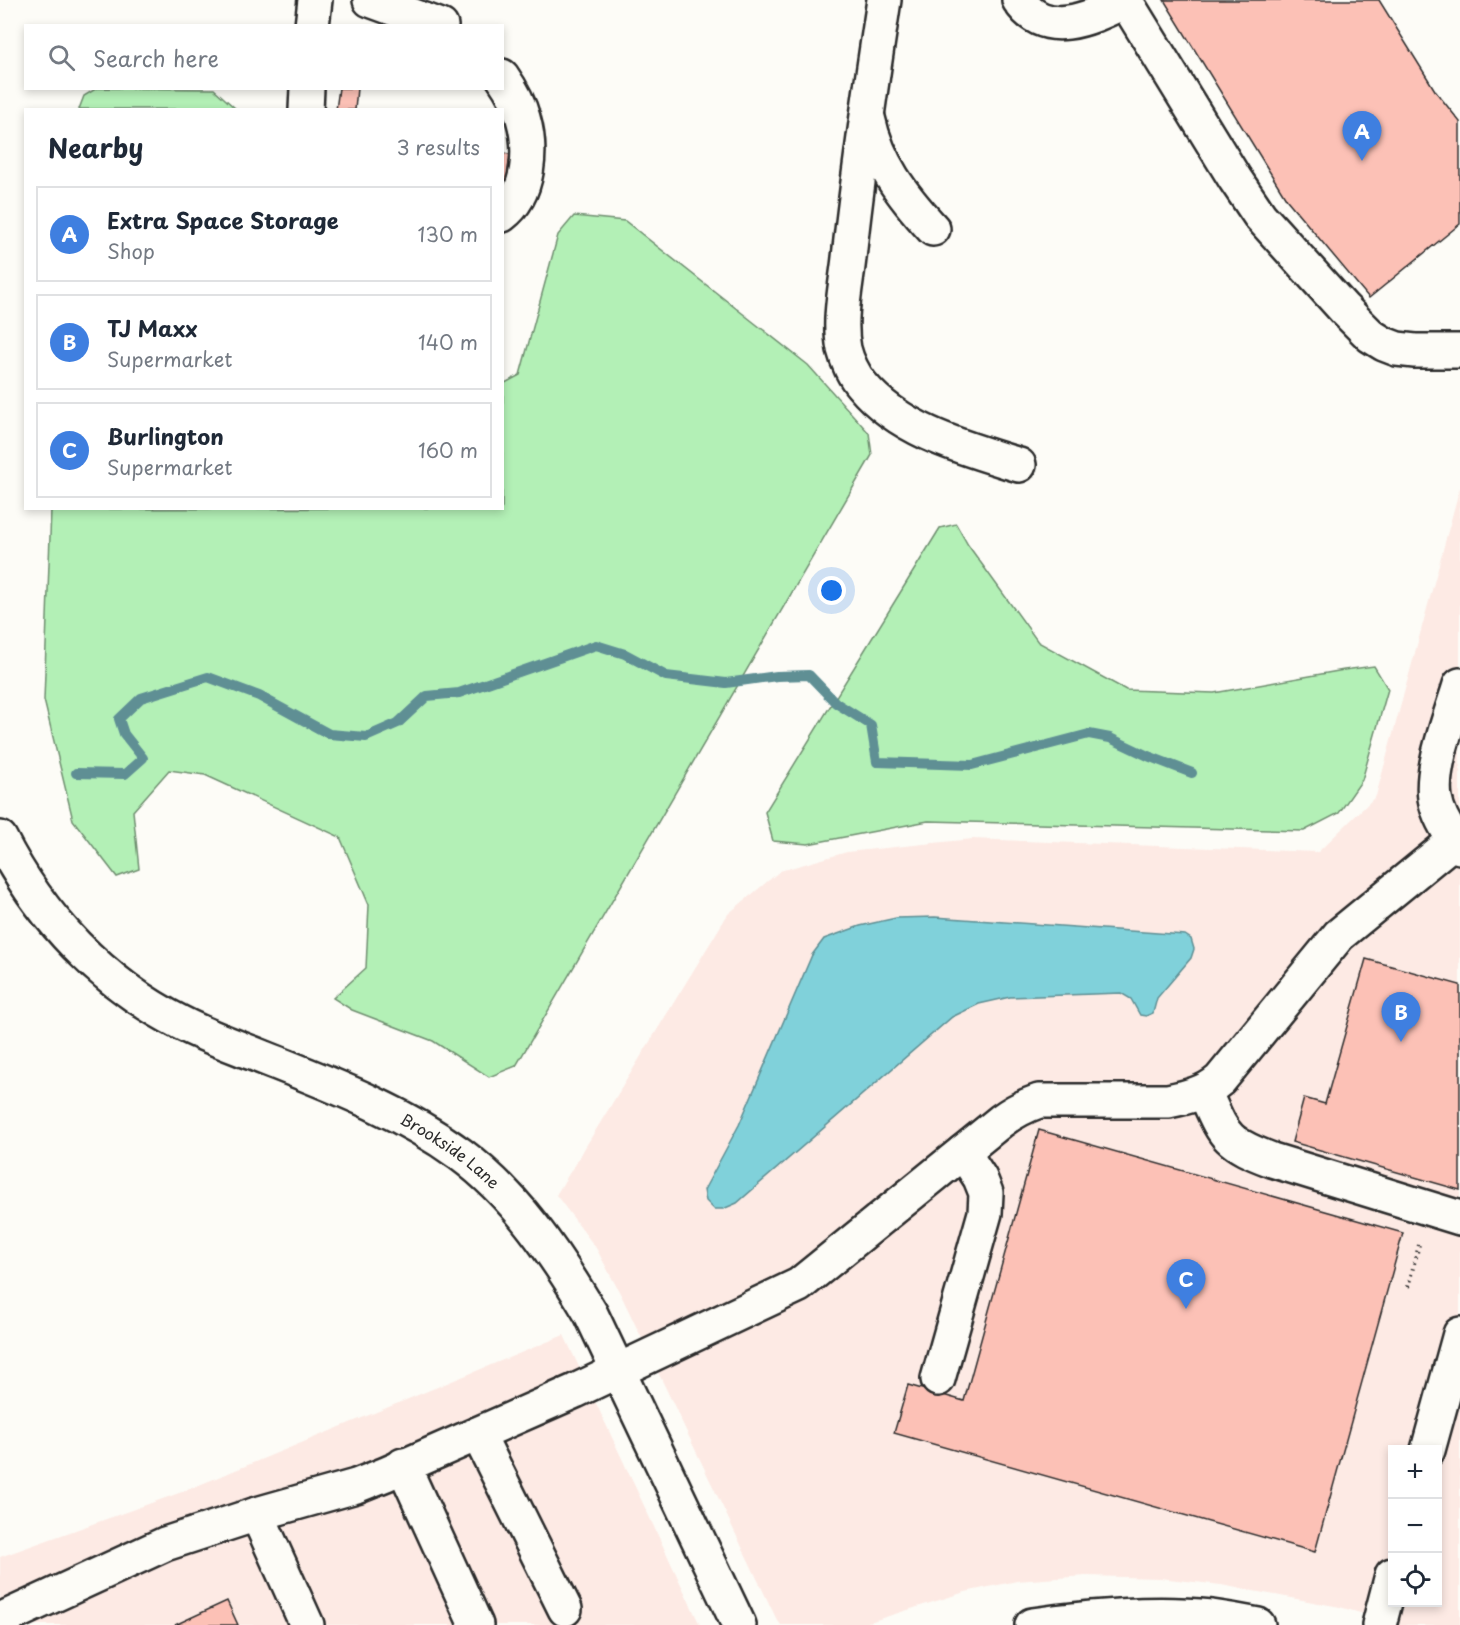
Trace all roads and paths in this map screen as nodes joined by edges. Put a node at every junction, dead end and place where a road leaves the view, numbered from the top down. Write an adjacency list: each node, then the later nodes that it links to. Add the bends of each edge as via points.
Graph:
1 (315, 0): 6 (street)
2 (370, 0): 7 (street)
3 (884, 0): 11 (street)
4 (1019, 0): 5 (street, via 1037,17 1054,22 1089,19)
5 (1125, 0): 14 (street, via 1260,216 1344,309 1371,336 1390,347)
6 (312, 24)
7 (436, 24)
8 (504, 79): 12 (street, via 523,119 527,165 518,197)
9 (307, 90): 10 (street)
10 (306, 108)
11 (867, 113): 13 (street, via 886,168 906,200); 15 (street, via 843,317 844,348 850,366 862,385 892,413 960,446)
12 (504, 213)
13 (933, 229)
14 (1460, 351)
15 (1019, 465)
16 (1460, 685): 18 (street, via 1435,782 1438,810)
17 (0, 838): 25 (street, Brookside Lane, via 50,918 101,969 135,994 181,1023 400,1116 470,1162 513,1204 563,1268 591,1314)
18 (1457, 844): 19 (street, via 1339,935 1221,1080)
19 (1204, 1091): 20 (street, via 1168,1101 1039,1101 1015,1110); 21 (street, via 1228,1138 1243,1149)
20 (963, 1152): 25 (street, via 799,1285); 26 (street, via 986,1193 985,1213)
21 (1460, 1218)
22 (1421, 1238): 23 (path)
23 (1408, 1287)
24 (1460, 1334): 28 (street)
25 (617, 1371): 27 (street); 36 (street, Brookside Lane)
26 (938, 1379)
27 (478, 1434): 29 (street); 32 (street)
28 (1429, 1445)
29 (403, 1465): 30 (street, via 356,1486); 35 (street)
30 (257, 1514): 33 (street, via 165,1544); 34 (street)
31 (1388, 1590): 39 (street)
32 (565, 1609)
33 (0, 1620)
34 (307, 1625)
35 (476, 1625)
36 (739, 1625)
37 (1032, 1625): 38 (street, via 1152,1614 1212,1617)
38 (1258, 1625)
39 (1379, 1625)

